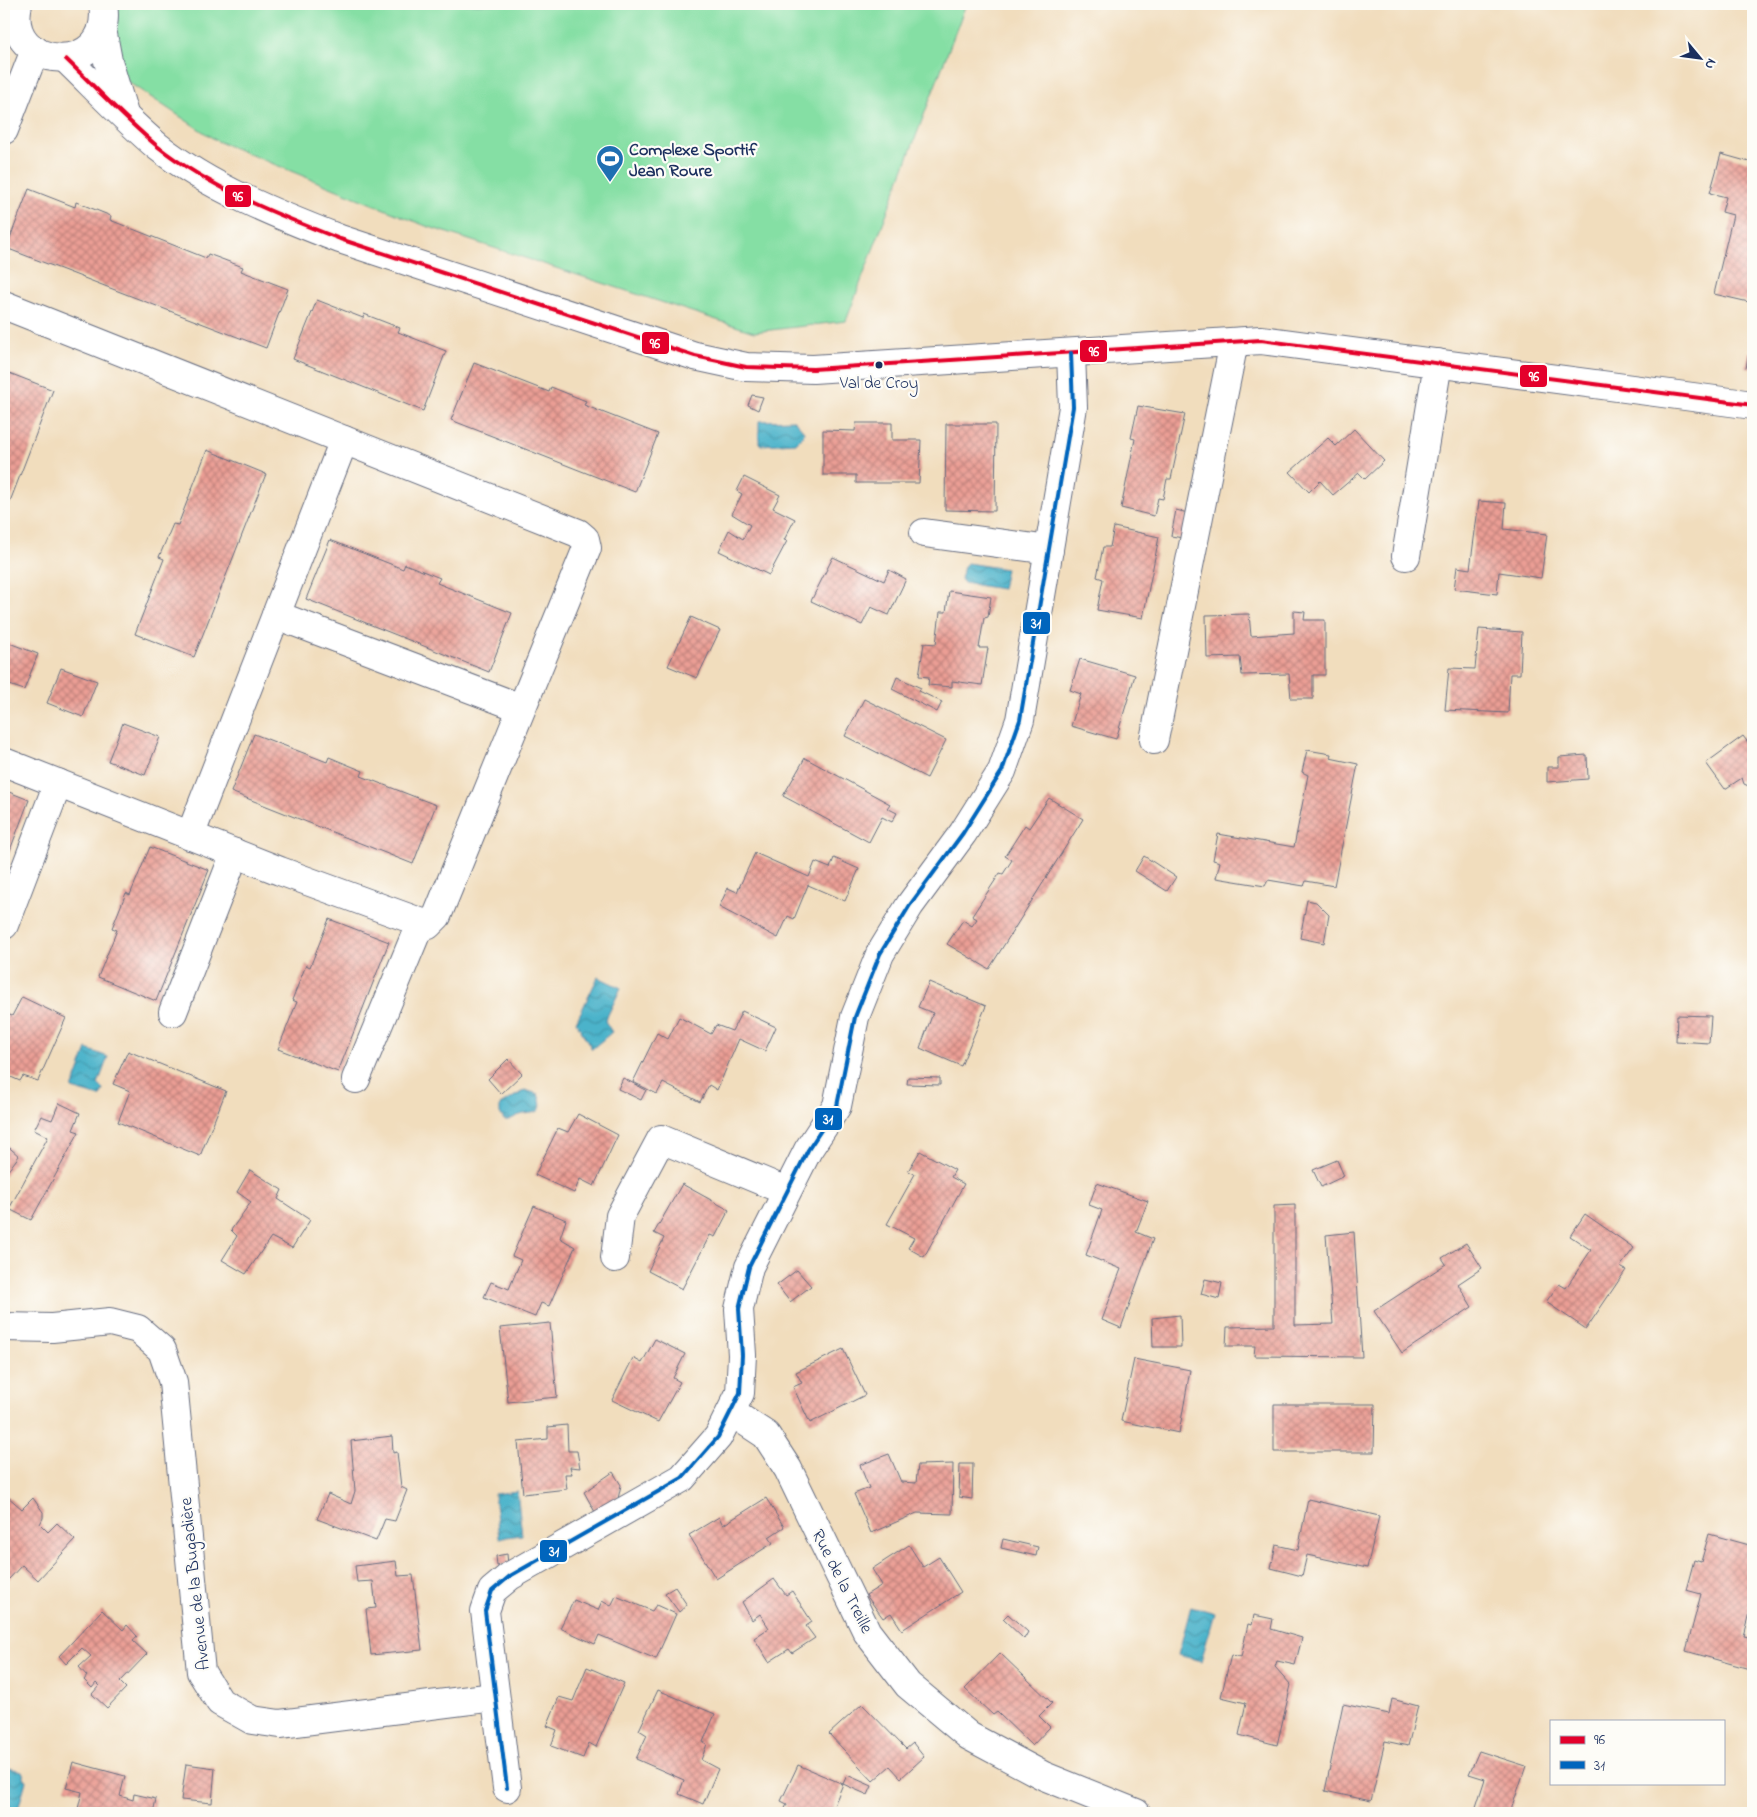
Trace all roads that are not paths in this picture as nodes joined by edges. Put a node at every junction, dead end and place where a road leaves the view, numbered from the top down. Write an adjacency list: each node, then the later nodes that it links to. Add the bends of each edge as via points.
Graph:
1 (13, 10): 3 (street, via 25,41)
2 (103, 16): 4 (street, via 96,40 78,55); 5 (street, via 108,61)
3 (35, 50): 4 (street, via 54,58); 6 (street)
4 (66, 58): 5 (street)
5 (126, 118): 9 (street, via 191,170 290,220 340,240 695,356 746,367 813,369)
6 (4, 130)
7 (4, 305): 12 (street)
8 (1234, 342): 9 (street); 10 (street, via 1261,340); 18 (street)
9 (1071, 353): 14 (street, via 1073,407)
10 (1438, 364): 11 (street); 15 (street)
11 (1753, 405)
12 (344, 440): 16 (street); 17 (street, via 578,533 585,540 586,548)
13 (924, 533): 14 (street)
14 (1049, 550): 27 (street, via 1020,720 1002,771 880,954 855,1017 837,1106)
15 (1406, 556)
16 (276, 615): 17 (street); 21 (street)
17 (522, 708): 23 (street, via 437,916 428,925)
18 (1154, 740)
19 (4, 762): 20 (street)
20 (58, 783): 21 (street); 24 (street)
21 (190, 836): 22 (street)
22 (235, 853): 23 (street); 25 (street)
23 (420, 924): 26 (street)
24 (4, 925)
25 (173, 1012)
26 (356, 1079)
27 (786, 1191): 28 (street, via 661,1139 620,1216); 30 (street, via 749,1267 739,1308 740,1393)
28 (615, 1258)
29 (4, 1327): 31 (street, Avenue de la Bugadière, via 52,1328 110,1322 138,1329 162,1350 173,1382 201,1672 220,1702 252,1720 280,1724)
30 (731, 1412): 31 (street, via 718,1437 682,1478 510,1576 492,1591 485,1611); 33 (street, Rue de la Treille, via 766,1435 788,1469 866,1632 908,1685 970,1736 1044,1776)
31 (494, 1698): 32 (street)
32 (507, 1788)
33 (1136, 1813)

